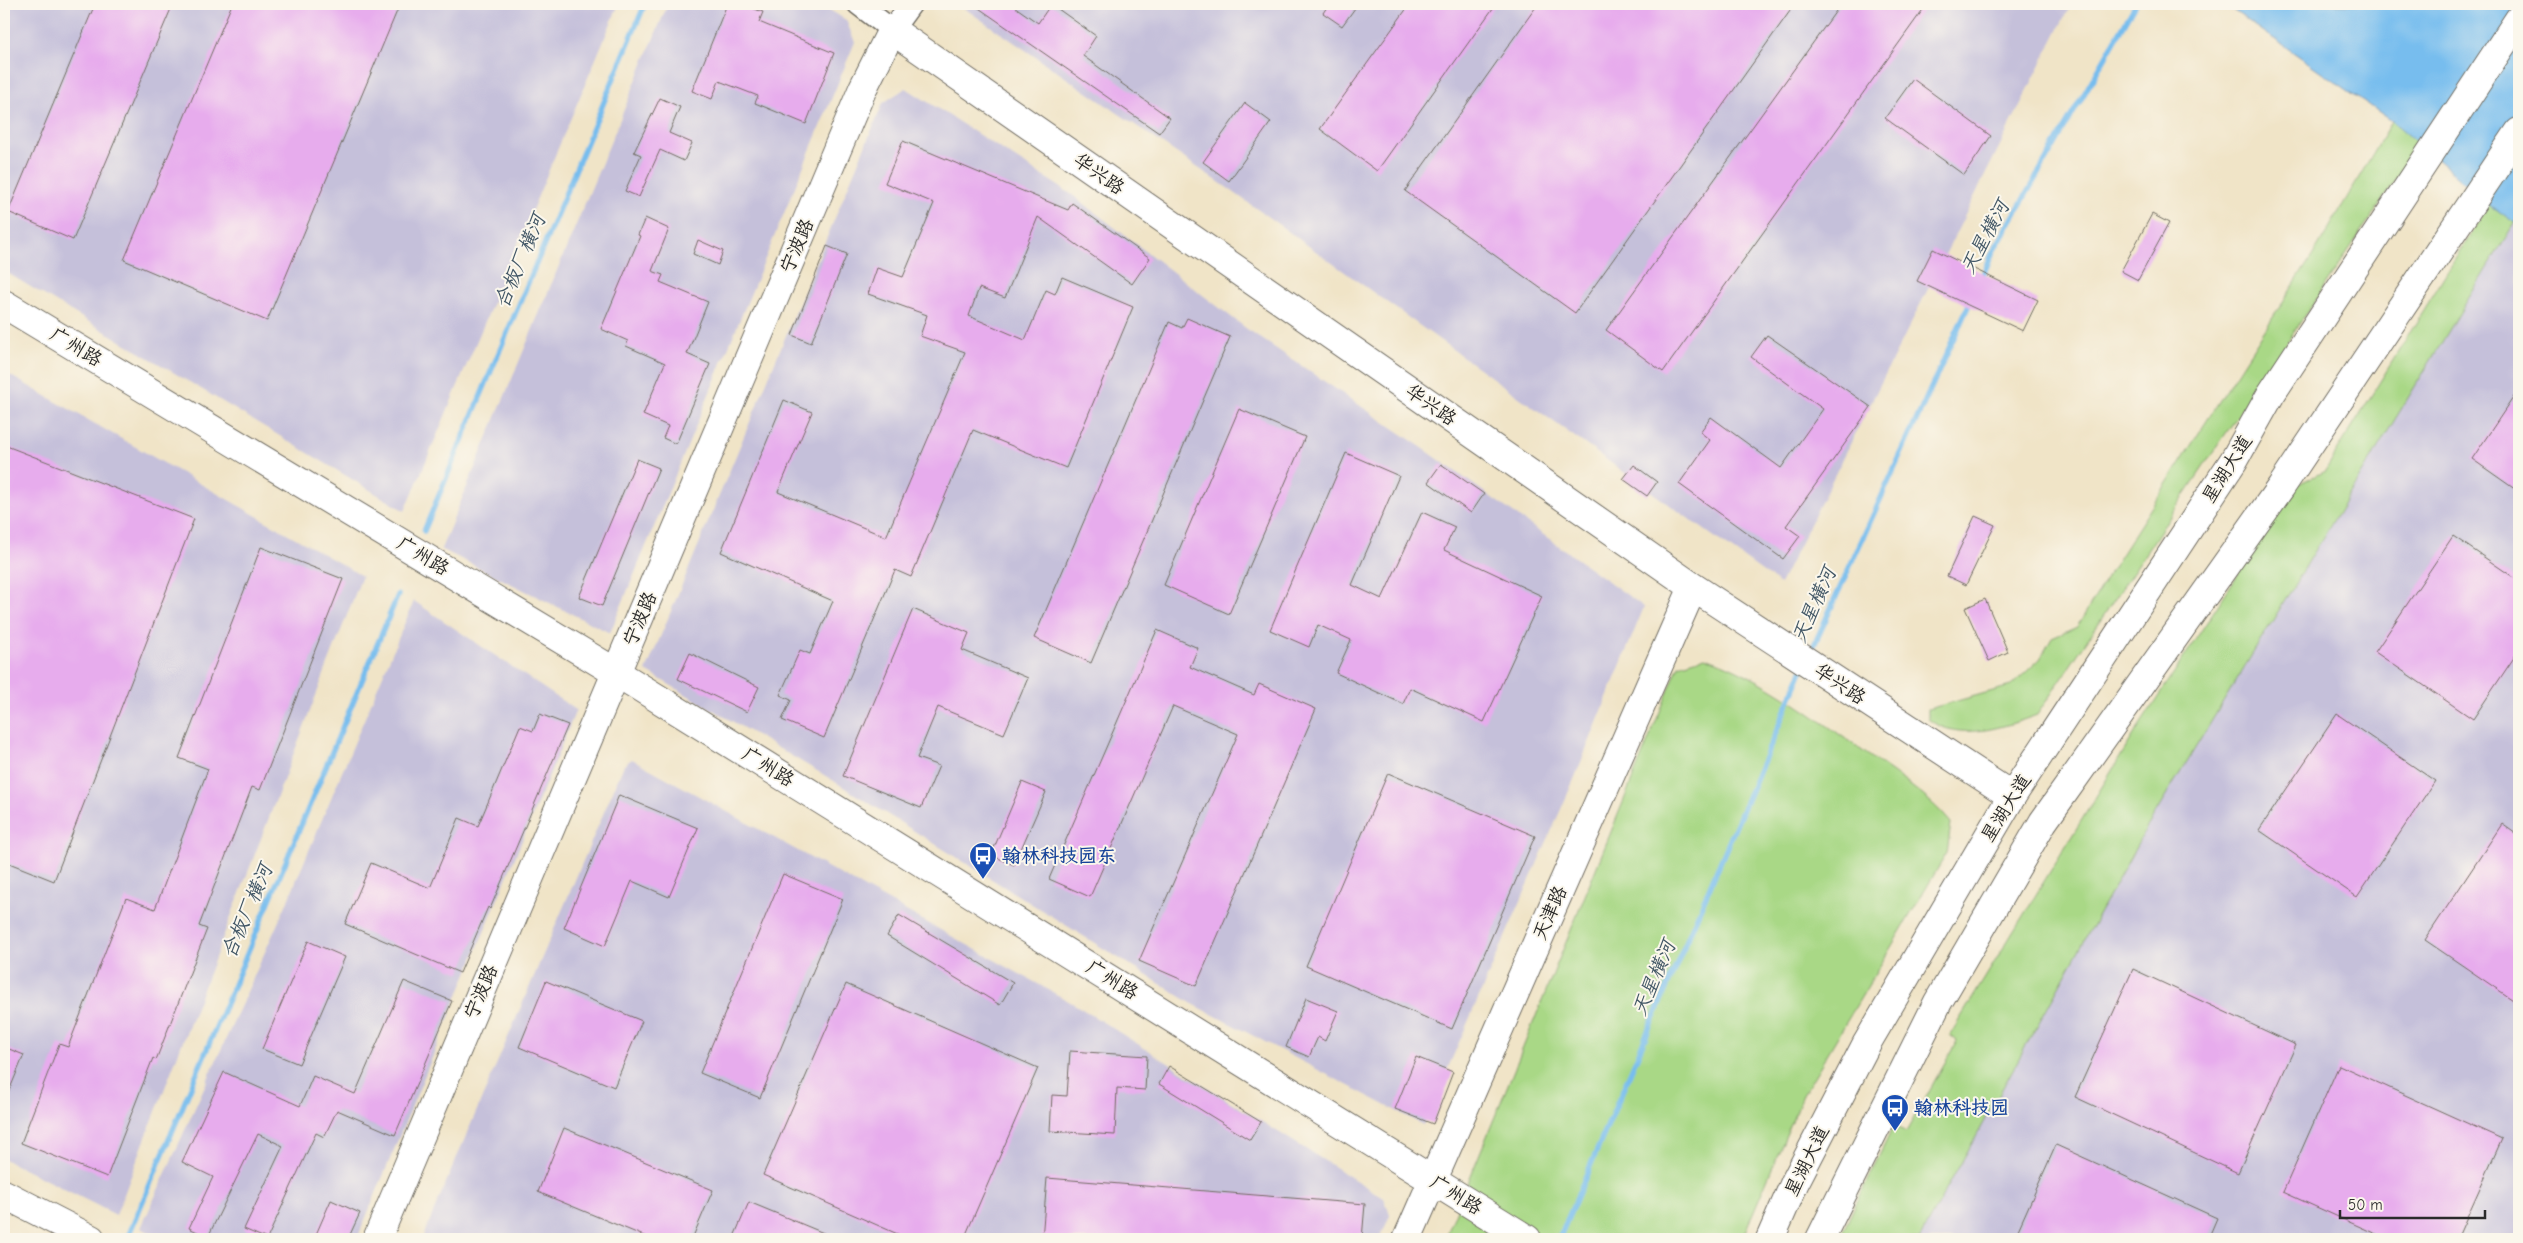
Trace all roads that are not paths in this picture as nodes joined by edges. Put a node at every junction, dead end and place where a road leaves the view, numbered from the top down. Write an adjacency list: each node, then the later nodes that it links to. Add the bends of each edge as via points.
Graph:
1 (858, 4): 4 (street, 华兴路)
2 (911, 4): 4 (street, 宁波路)
3 (2519, 19): 9 (street, 星湖大道, via 2271,394 2234,460)
4 (892, 30): 7 (street, 华兴路); 8 (street, 宁波路, via 863,88)
5 (2519, 132): 17 (street, 星湖大道, via 2323,426 2042,822 1938,1002)
6 (4, 304): 8 (street, 广州路)
7 (1693, 587): 9 (street, 华兴路); 10 (street, 天津路)
8 (617, 673): 10 (street, 广州路); 14 (street, 宁波路)
9 (2012, 796): 16 (street, 星湖大道, via 1867,1043 1795,1182)
10 (1431, 1180): 12 (street, 广州路); 15 (street, 天津路)
11 (4, 1194): 13 (street)
12 (1517, 1232)
13 (91, 1239)
14 (377, 1239)
15 (1406, 1239)
16 (1770, 1239)
17 (1820, 1239)

